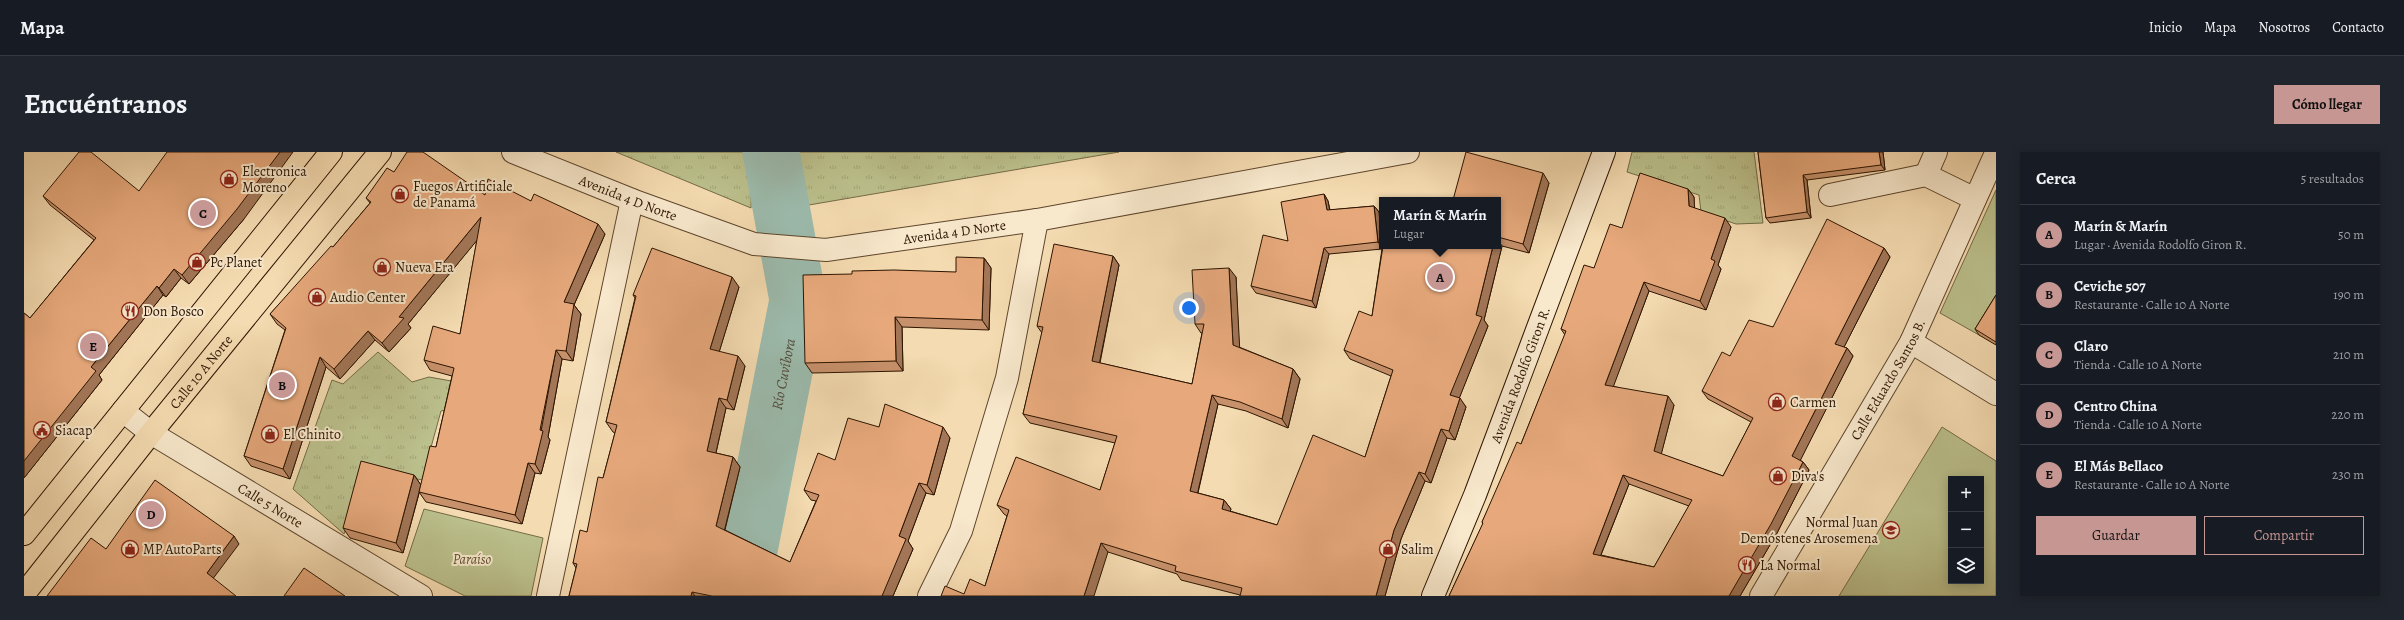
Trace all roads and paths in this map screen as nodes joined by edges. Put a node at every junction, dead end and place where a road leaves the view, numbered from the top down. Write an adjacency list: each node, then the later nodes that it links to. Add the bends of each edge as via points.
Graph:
1 (331, 152): 15 (main road)
2 (380, 152): 16 (main road, Calle 10 A Norte)
3 (513, 152): 11 (street, Avenida 4 D Norte)
4 (1408, 152): 12 (street, Avenida 4 D Norte)
5 (1604, 152): 22 (street, Avenida Rodolfo Giron R., via 1475,495)
6 (1936, 152): 8 (street)
7 (1996, 153): 10 (street, Calle Eduardo Santos B.)
8 (1926, 175): 9 (street); 10 (street)
9 (1830, 195)
10 (1975, 199): 13 (street, Calle Eduardo Santos B.)
11 (632, 200): 12 (street, Avenida 4 D Norte, via 754,244 826,250); 20 (street)
12 (1037, 220): 21 (street, via 1007,378 961,531)
13 (1911, 342): 14 (street); 23 (street, Calle Eduardo Santos B.)
14 (1996, 394)
15 (123, 411): 16 (street, Calle 5 Norte); 17 (main road)
16 (151, 433): 18 (main road, Calle 10 A Norte); 19 (street, Calle 5 Norte)
17 (24, 534)
18 (24, 594)
19 (421, 596)
20 (548, 596)
21 (929, 596)
22 (1432, 596)
23 (1761, 596)

